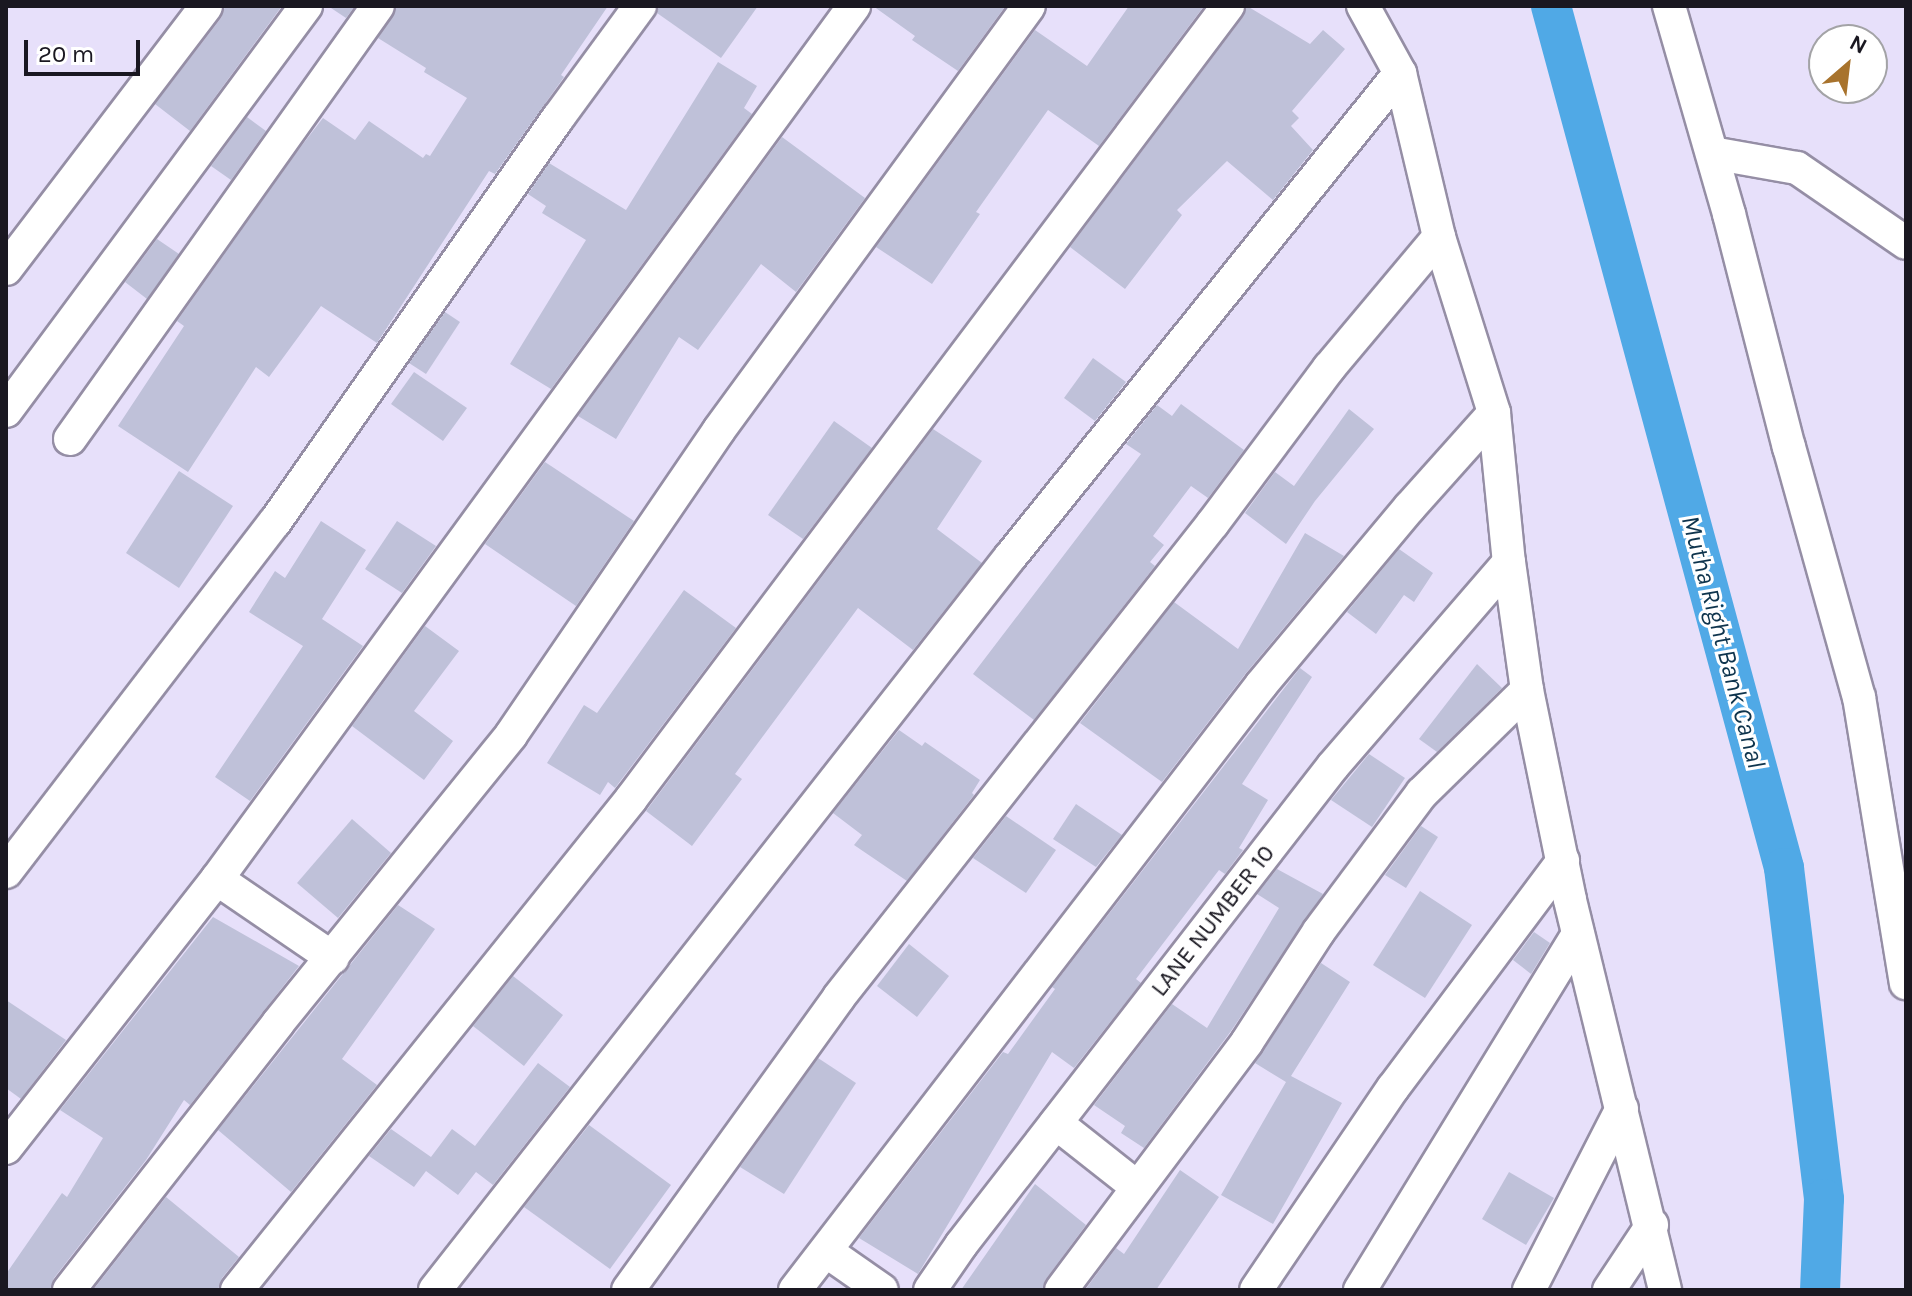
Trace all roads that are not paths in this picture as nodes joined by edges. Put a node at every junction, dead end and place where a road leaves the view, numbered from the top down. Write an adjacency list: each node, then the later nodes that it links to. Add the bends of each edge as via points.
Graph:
1 (206, 6): 14 (street)
2 (306, 6): 15 (street)
3 (378, 6): 17 (street)
4 (640, 6): 21 (street, via 275,522)
5 (854, 6): 22 (street)
6 (1029, 6): 24 (street, via 719,430 511,735)
7 (1228, 6): 33 (street, via 631,799)
8 (1363, 6): 10 (street)
9 (1669, 6): 11 (street)
10 (1400, 73): 12 (street); 34 (street, via 1011,556)
11 (1712, 153): 13 (street, via 1797,168); 25 (street, via 1859,697)
12 (1439, 237): 16 (street); 35 (street, via 1329,368 1204,535 839,997)
13 (1906, 243)
14 (6, 269)
15 (6, 411)
16 (1494, 413): 18 (street); 31 (street, via 1261,685)
17 (70, 439)
18 (1509, 562): 19 (street); 27 (street, LANE NUMBER 10, via 1333,766)
19 (1527, 690): 20 (street); 29 (street, via 1422,793 1319,931 1165,1156)
20 (1563, 861): 23 (street); 40 (street, via 1393,1088)
21 (6, 872)
22 (217, 879): 24 (street); 28 (street)
23 (1578, 934): 26 (street); 41 (street)
24 (333, 958): 32 (street)
25 (1906, 982)
26 (1622, 1108): 30 (street); 42 (street)
27 (1056, 1123): 29 (street); 38 (street, LANE NUMBER 10)
28 (6, 1148)
29 (1137, 1187): 39 (street)
30 (1652, 1225): 43 (street); 44 (street)
31 (826, 1251): 36 (street); 37 (street)
32 (69, 1290)
33 (237, 1290)
34 (435, 1290)
35 (628, 1290)
36 (795, 1290)
37 (882, 1290)
38 (930, 1290)
39 (1061, 1290)
40 (1256, 1290)
41 (1360, 1290)
42 (1529, 1290)
43 (1609, 1290)
44 (1665, 1290)

